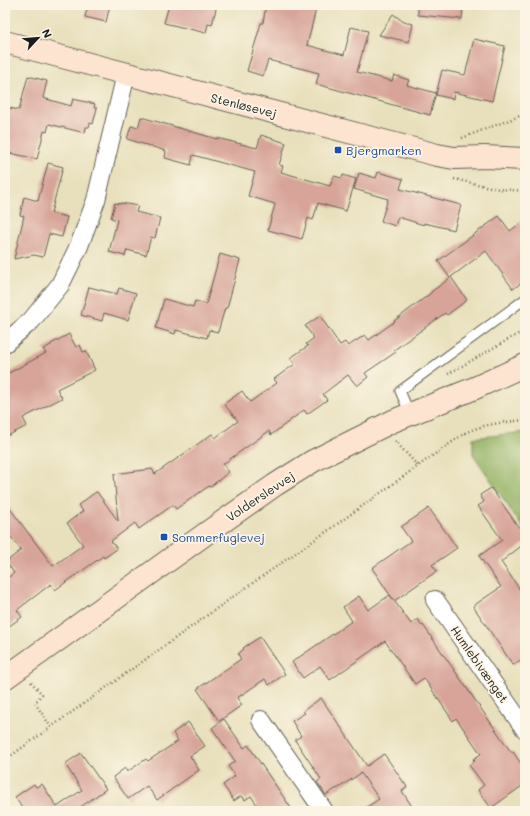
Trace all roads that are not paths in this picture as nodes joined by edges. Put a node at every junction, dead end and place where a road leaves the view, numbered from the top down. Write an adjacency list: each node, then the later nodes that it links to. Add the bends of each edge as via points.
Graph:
1 (5, 42): 2 (street, Stenløsevej)
2 (126, 74): 4 (street, Stenløsevej, via 437,155 454,158); 7 (street, via 96,200 79,246 60,285 31,321)
3 (525, 147): 4 (street, Stenløsevej)
4 (485, 156): 5 (street, Stenløsevej)
5 (525, 159)
6 (525, 300): 11 (lane, via 400,392)
7 (5, 343)
8 (525, 365): 10 (street, Volderslevvej)
9 (525, 376): 10 (street, Volderslevvej)
10 (475, 388): 11 (street, Volderslevvej)
11 (410, 414): 13 (street, Volderslevvej, via 313,461 275,485)
12 (435, 600): 15 (street, Humlebivænget)
13 (11, 673)
14 (261, 720): 16 (street)
15 (525, 729)
16 (324, 811)

